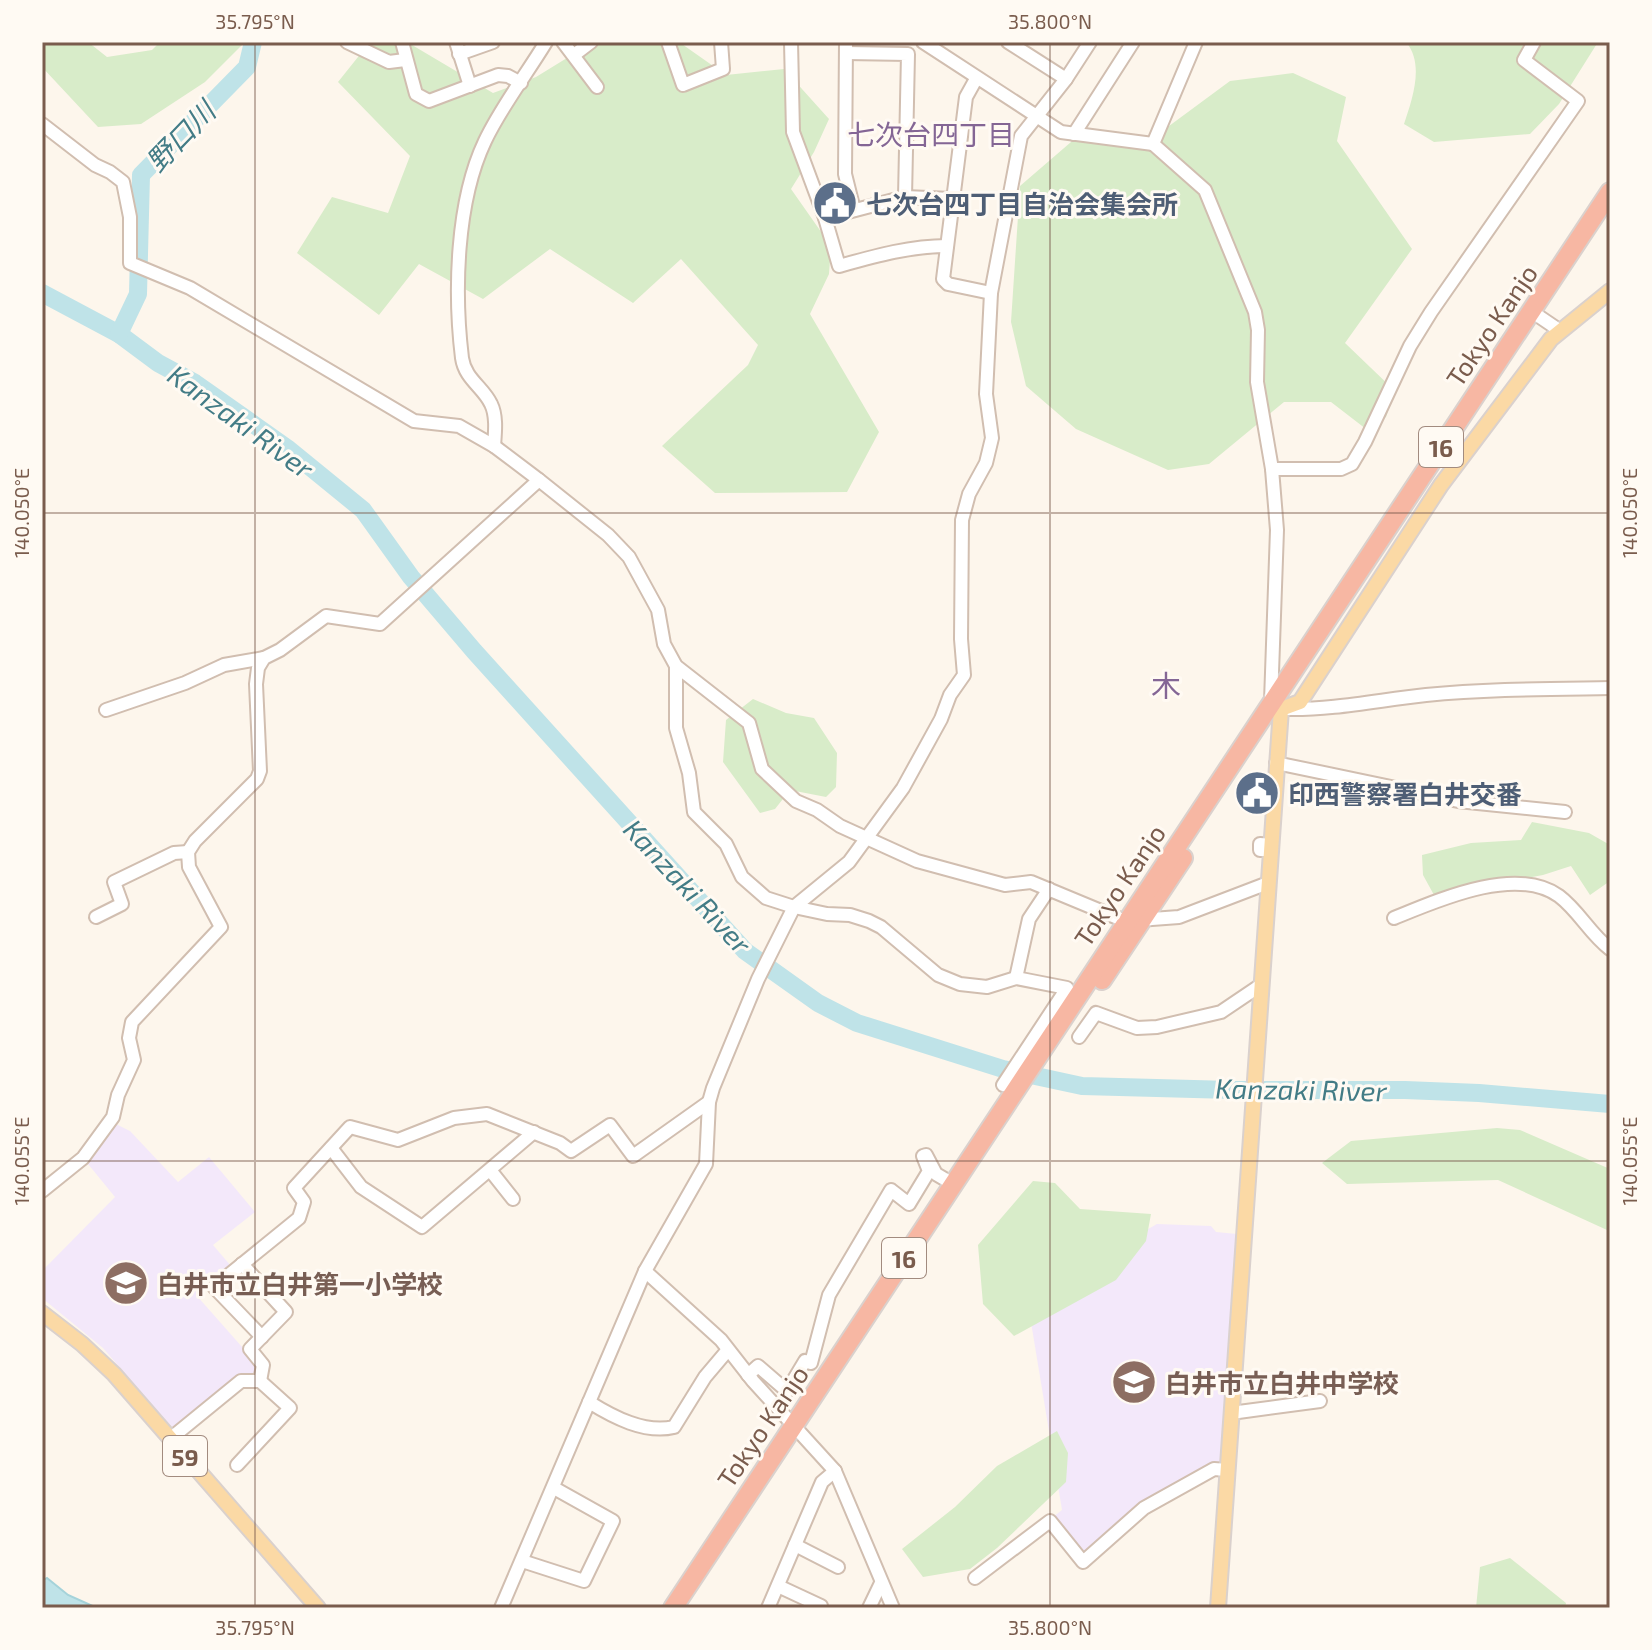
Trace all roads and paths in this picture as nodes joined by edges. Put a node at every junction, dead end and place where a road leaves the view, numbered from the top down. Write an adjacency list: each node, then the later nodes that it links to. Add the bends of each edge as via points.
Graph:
1 (347, 42): 19 (street, via 389,62)
2 (402, 42): 19 (street)
3 (493, 42): 17 (street)
4 (546, 42): 22 (street)
5 (563, 42): 18 (street)
6 (591, 42): 18 (street)
7 (668, 42): 8 (street, via 683,85 723,69)
8 (721, 42)
9 (791, 42): 34 (street, via 793,132)
10 (923, 42): 20 (street)
11 (1008, 42): 21 (street)
12 (1090, 42): 21 (street)
13 (1133, 42): 27 (street)
14 (1196, 42): 28 (street)
15 (1534, 42): 41 (street, via 1524,60 1578,101 1431,312 1352,464 1341,469)
16 (846, 47): 30 (street, via 908,54); 32 (street, via 845,174)
17 (457, 48): 23 (street)
18 (574, 55): 24 (street)
19 (405, 60): 23 (street, via 416,94 429,101)
20 (976, 79): 25 (street); 31 (street, via 966,97)
21 (1066, 79): 25 (street)
22 (521, 83): 23 (street, via 498,75); 40 (street, via 491,129 475,170 460,249 463,361 468,376 492,404)
23 (470, 86)
24 (597, 87)
25 (1036, 118): 27 (street); 37 (street, via 1021,136)
26 (42, 124): 40 (street, via 123,182 130,263 190,288 414,421 459,426)
27 (1074, 134): 28 (street)
28 (1153, 144): 41 (street, via 1205,190 1255,312 1257,382)
29 (1610, 192): 38 (highway, Tokyo Kanjo / 16)
30 (905, 197): 31 (street); 32 (street)
31 (952, 199): 35 (street)
32 (854, 210): 34 (street)
33 (1610, 211): 38 (highway, Tokyo Kanjo / 16)
34 (825, 218): 35 (street, via 839,266 888,252)
35 (947, 246): 37 (street, via 943,279)
36 (1610, 291): 39 (main road)
37 (991, 293): 50 (street, via 986,394 992,438 962,520 964,675 903,788)
38 (1535, 314): 39 (street); 46 (highway, Tokyo Kanjo / 16)
39 (1559, 330): 46 (main road, via 1441,485 1300,702)
40 (494, 446): 42 (street)
41 (1272, 469): 46 (street)
42 (539, 480): 43 (street, via 380,624 320,618); 44 (street, via 629,557 658,610 664,644)
43 (264, 658): 47 (street, via 224,665); 51 (street, via 256,684 257,779)
44 (676, 666): 50 (street, via 749,723 762,769 796,801); 54 (street, via 676,728 694,812 726,844 742,877 766,898)
45 (1610, 688): 46 (street, via 1454,693 1322,710)
46 (1276, 705): 48 (main road); 57 (highway, Tokyo Kanjo / 16)
47 (106, 710)
48 (1276, 763): 49 (street, via 1458,801); 52 (main road)
49 (1565, 812)
50 (867, 837): 53 (street, via 956,873); 54 (street, via 849,862)
51 (188, 852): 55 (street, via 174,853 114,882 122,904); 69 (street, via 189,867 221,927 132,1022 134,1060 113,1117 83,1158)
52 (1268, 883): 57 (street, via 1179,917); 60 (main road)
53 (1049, 889): 57 (street); 59 (street, via 1029,919)
54 (794, 907): 59 (street, via 869,921 938,975 960,984 987,987); 64 (street, via 758,979)
55 (96, 917)
56 (1394, 918): 58 (street, via 1468,892 1529,883 1557,894)
57 (1134, 921): 62 (highway, Tokyo Kanjo / 16)
58 (1610, 949)
59 (1016, 978): 62 (street, via 1067,988)
60 (1261, 985): 61 (street, via 1221,1012 1166,1026 1137,1028 1096,1013); 80 (main road)
61 (1079, 1037)
62 (1034, 1061): 63 (highway, Tokyo Kanjo / 16); 63 (street)
63 (1015, 1089): 68 (highway, Tokyo Kanjo / 16); 81 (highway, Tokyo Kanjo / 16)
64 (709, 1102): 65 (street, via 633,1156 610,1125 571,1151); 72 (street, via 706,1164)
65 (534, 1132): 66 (street, via 487,1114 469,1115 398,1140 350,1127); 67 (street)
66 (331, 1148): 67 (street, via 361,1187 422,1227); 71 (street, via 294,1188 304,1202 299,1218)
67 (490, 1170): 70 (street)
68 (953, 1184): 76 (street, via 936,1174 923,1156 929,1171 909,1204 891,1190 829,1295 811,1363 805,1361 787,1391 758,1366); 81 (highway, Tokyo Kanjo / 16)
69 (42, 1191)
70 (513, 1199)
71 (242, 1264): 74 (street, via 286,1312); 74 (street, via 214,1287)
72 (645, 1271): 75 (street); 79 (street)
73 (42, 1313): 82 (main road, 59, via 93,1354)
74 (262, 1337): 77 (street, via 250,1349 263,1365)
75 (727, 1351): 76 (street); 79 (street, via 674,1427 663,1430 626,1422)
76 (748, 1375): 81 (street)
77 (260, 1381): 82 (street, via 241,1381); 83 (street, via 290,1408)
78 (1320, 1401): 80 (street)
79 (589, 1402): 86 (street)
80 (1231, 1413): 84 (main road)
81 (798, 1430): 85 (street); 95 (highway, Tokyo Kanjo / 16); 96 (highway, Tokyo Kanjo / 16)
82 (170, 1439): 93 (main road, 59)
83 (237, 1465)
84 (1227, 1470): 90 (street, via 1214,1469 1144,1508 1083,1562 1050,1521); 101 (main road)
85 (835, 1471): 87 (street, via 822,1482); 91 (street)
86 (554, 1488): 88 (street); 88 (street, via 613,1521 584,1581)
87 (795, 1545): 89 (street); 92 (street)
88 (522, 1561): 94 (street)
89 (838, 1567)
90 (975, 1578)
91 (881, 1583): 99 (street); 100 (street)
92 (778, 1586): 97 (street); 98 (street)
93 (318, 1608)
94 (501, 1608)
95 (673, 1608)
96 (687, 1608)
97 (768, 1608)
98 (821, 1608)
99 (869, 1608)
100 (893, 1608)
101 (1218, 1608)

